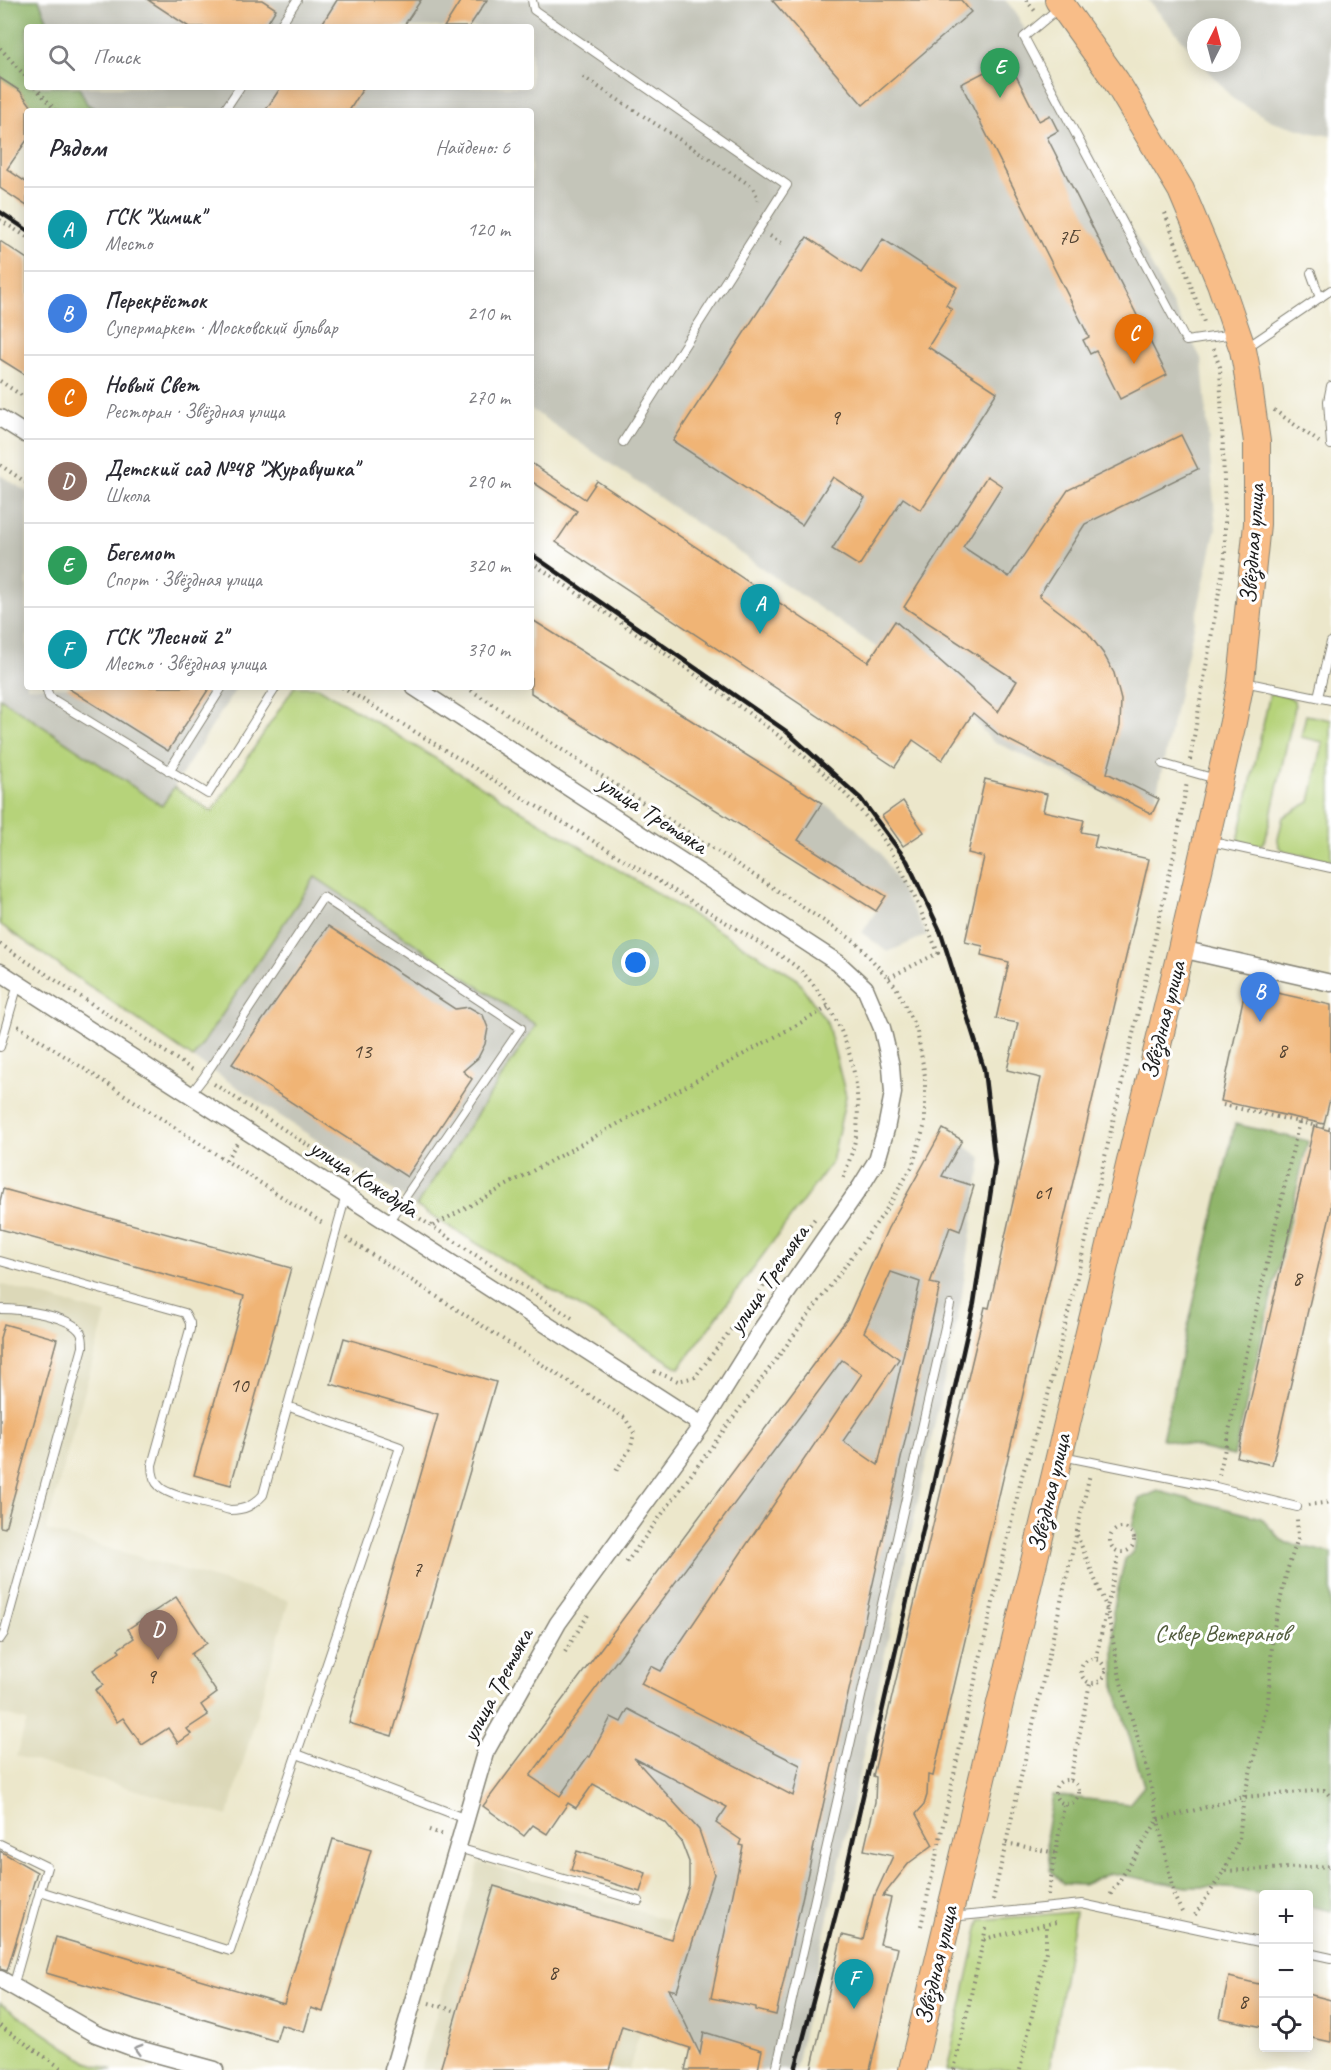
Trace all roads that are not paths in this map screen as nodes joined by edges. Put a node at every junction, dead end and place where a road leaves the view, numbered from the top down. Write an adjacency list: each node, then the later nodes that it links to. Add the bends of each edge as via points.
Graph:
1 (297, 0): 4 (lane)
2 (532, 0): 14 (lane, via 534,10 787,185)
3 (1060, 2): 10 (main road, Звёздная улица, via 1116,81 1182,190); 10 (lane, via 1024,37 1186,341)
4 (281, 24)
5 (238, 90): 6 (lane)
6 (226, 108)
7 (1311, 273): 9 (lane)
8 (1331, 290): 9 (lane)
9 (1320, 298): 10 (lane)
10 (1240, 342): 17 (main road, Звёздная улица, via 1257,442 1257,524)
11 (1331, 386): 15 (lane)
12 (0, 418): 13 (street)
13 (24, 433)
14 (623, 442)
15 (1327, 445)
16 (1331, 642): 22 (lane)
17 (1241, 681): 22 (lane); 26 (main road, Звёздная улица)
18 (47, 690): 25 (lane, via 49,697)
19 (220, 690): 25 (lane)
20 (274, 690): 25 (lane, via 208,794)
21 (419, 690): 41 (street, улица Третьяка, via 838,963 865,988 882,1028 891,1066 892,1093 877,1160 761,1330)
22 (1318, 697): 23 (lane)
23 (1331, 700)
24 (1163, 764): 26 (lane)
25 (168, 771)
26 (1220, 780): 27 (main road, Звёздная улица)
27 (1206, 840): 28 (lane); 29 (main road, Звёздная улица)
28 (1331, 868)
29 (1181, 949): 31 (street); 42 (main road, Звёздная улица)
30 (0, 972): 32 (street, улица Кожедуба)
31 (1331, 983)
32 (18, 984): 33 (lane); 34 (street, улица Кожедуба)
33 (0, 1047)
34 (190, 1095): 35 (street, улица Кожедуба); 36 (lane, via 323,897 521,1028)
35 (346, 1195): 36 (street, улица Кожедуба); 40 (lane)
36 (388, 1222): 41 (street, улица Кожедуба)
37 (1, 1264): 40 (lane, via 177,1310 188,1317 190,1329 152,1465 155,1482 161,1489 230,1510 249,1508 262,1495)
38 (950, 1305): 58 (lane)
39 (0, 1309): 44 (lane, via 26,1310 68,1322 81,1332 83,1347)
40 (287, 1406): 45 (lane, via 400,1448)
41 (702, 1425): 46 (street, улица Третьяка, via 558,1623 485,1753)
42 (1058, 1455): 43 (lane); 51 (main road, Звёздная улица)
43 (1297, 1507)
44 (0, 1639)
45 (297, 1754): 46 (lane); 49 (lane, via 230,1951)
46 (466, 1819): 48 (street, улица Третьяка)
47 (0, 1844): 49 (lane, via 47,1867)
48 (458, 1848): 50 (lane); 57 (street, улица Третьяка)
49 (40, 1891): 55 (lane)
50 (639, 1901)
51 (948, 1917): 52 (lane, via 1082,1904); 59 (main road, Звёздная улица)
52 (1259, 1942)
53 (1313, 1954): 54 (lane)
54 (1331, 1958)
55 (7, 1983): 56 (street, one-way to 55, via 96,2034)
56 (215, 2070)
57 (393, 2070)
58 (776, 2070)
59 (912, 2070)

